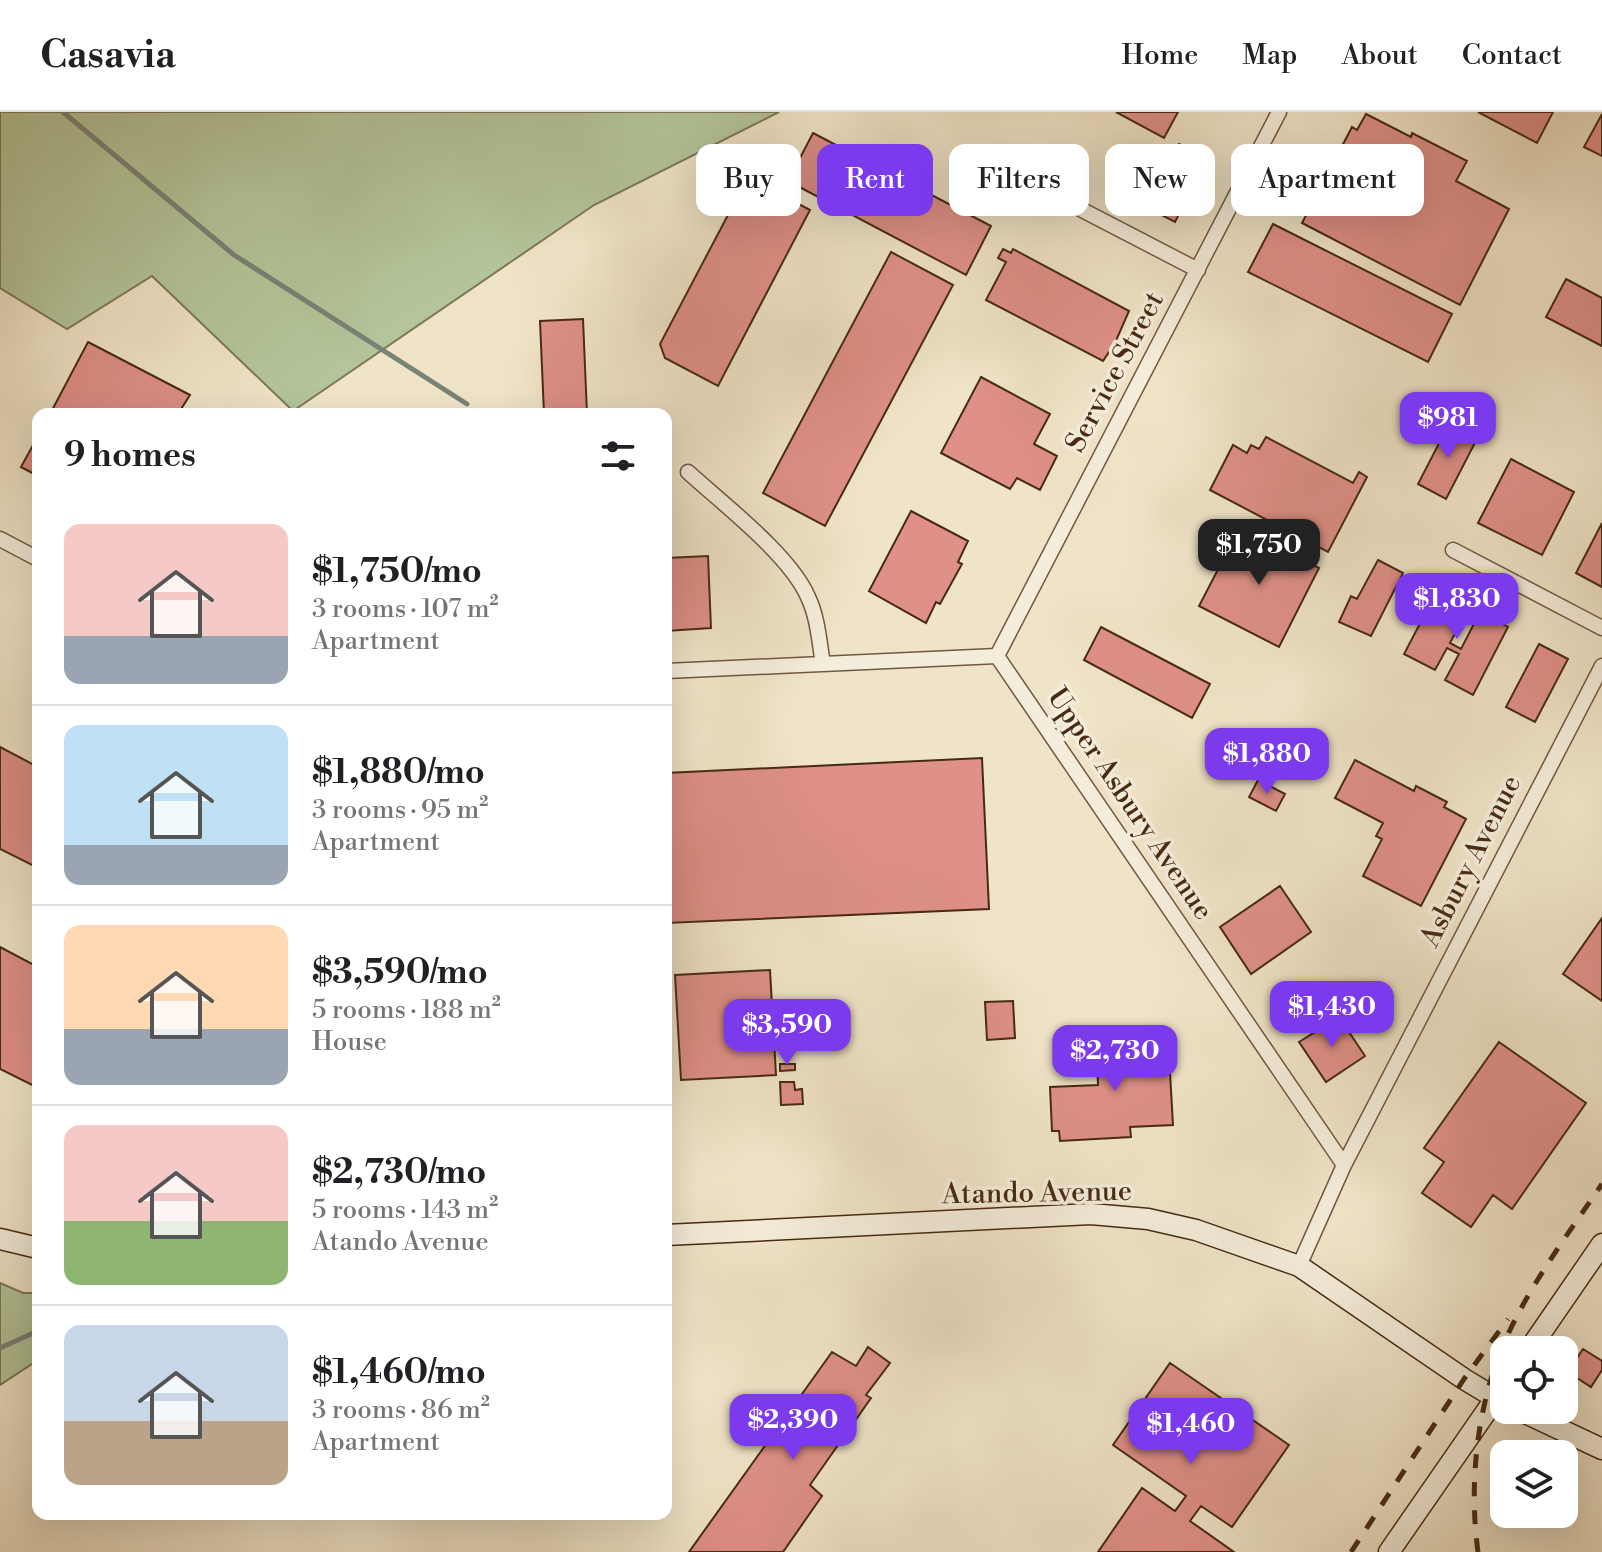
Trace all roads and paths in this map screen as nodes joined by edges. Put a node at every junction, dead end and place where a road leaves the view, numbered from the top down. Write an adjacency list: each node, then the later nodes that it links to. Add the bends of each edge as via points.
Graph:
1 (1279, 112): 3 (street, Service Street)
2 (1089, 213): 3 (street)
3 (1198, 270): 9 (street, Service Street)
4 (688, 472): 10 (street, via 797,577 815,615)
5 (0, 539): 7 (street)
6 (1453, 550): 8 (street)
7 (32, 556)
8 (1602, 628)
9 (997, 656): 10 (street); 13 (street, Upper Asbury Avenue)
10 (823, 664): 12 (street)
11 (1602, 666): 13 (street, Asbury Avenue)
12 (672, 671)
13 (1344, 1165): 18 (street)
14 (672, 1235): 18 (main road, Atando Avenue, via 1091,1214 1184,1227)
15 (0, 1239): 17 (main road)
16 (1602, 1244): 19 (main road)
17 (32, 1247)
18 (1299, 1266): 20 (main road, Atando Avenue)
19 (1539, 1336)
20 (1490, 1389)
21 (1490, 1411): 24 (main road)
22 (1549, 1424): 23 (main road)
23 (1602, 1449)
24 (1389, 1552)

